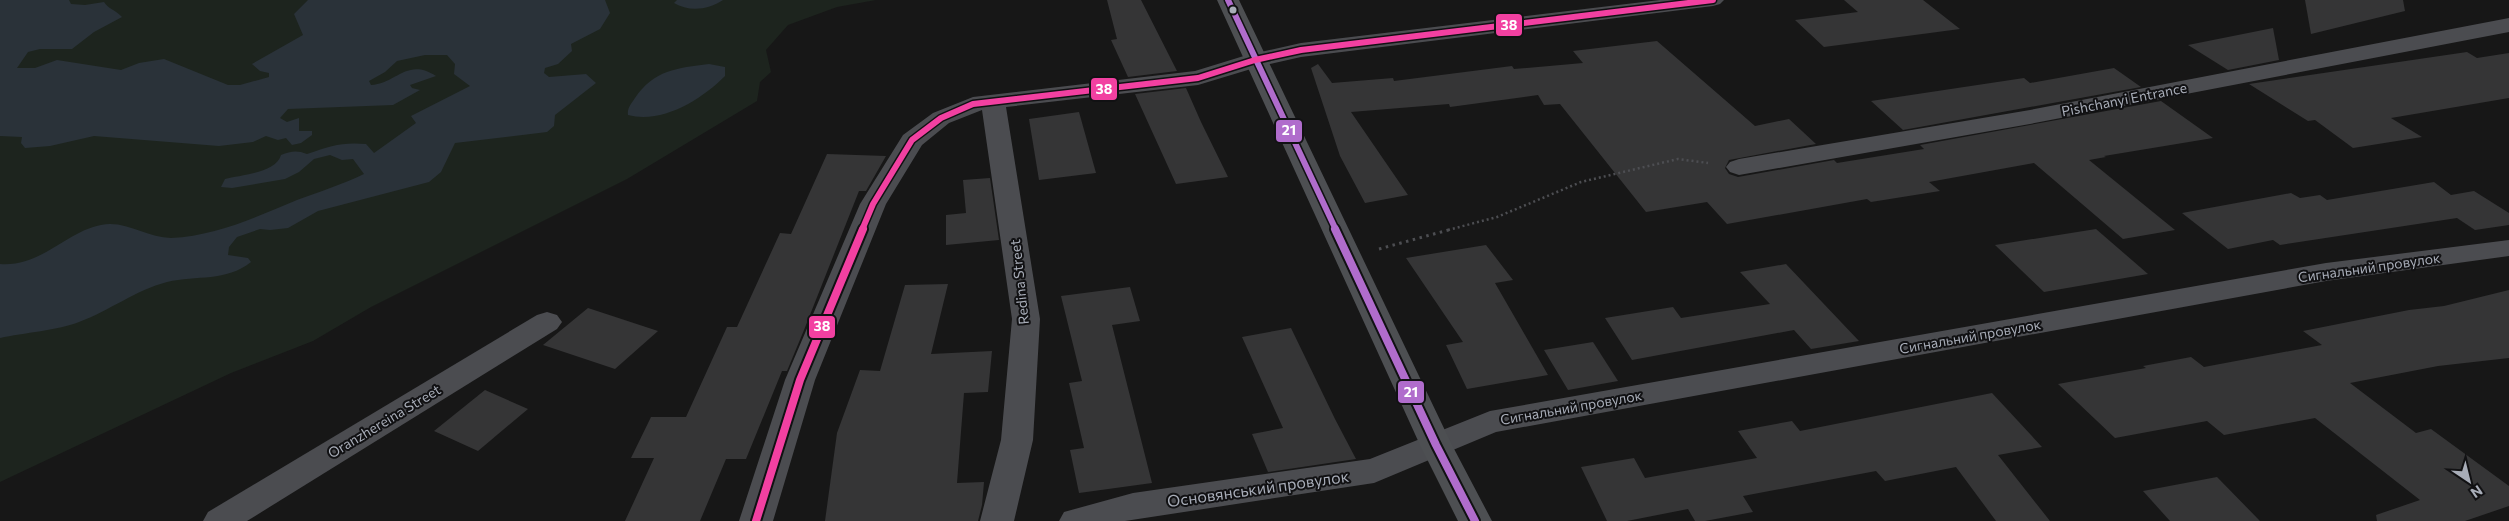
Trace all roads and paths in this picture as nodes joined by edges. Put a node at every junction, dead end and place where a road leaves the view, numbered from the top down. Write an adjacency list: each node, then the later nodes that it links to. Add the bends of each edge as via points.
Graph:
1 (1228, 0): 4 (main road)
2 (1713, 0): 4 (street, via 1301,50)
3 (2509, 25): 6 (street, Pishchanyi Entrance, via 2030,117)
4 (1255, 60): 5 (street, via 1198,78); 8 (main road)
5 (994, 101): 12 (street, via 973,104 941,118 912,140 873,204 800,380); 13 (street, Redina Street, via 1026,319 1017,440)
6 (1739, 167): 8 (path, via 1678,159 1581,182 1497,217)
7 (2509, 248): 10 (street, Сигнальний провулок, via 2326,272 1490,422)
8 (1348, 257): 10 (main road)
9 (547, 322): 11 (street, Oranzhereina Street)
10 (1436, 445): 14 (street, Основянський провулок, via 1374,472 1133,506); 15 (main road)
11 (220, 521)
12 (756, 521)
13 (997, 521)
14 (1076, 521)
15 (1475, 521)

